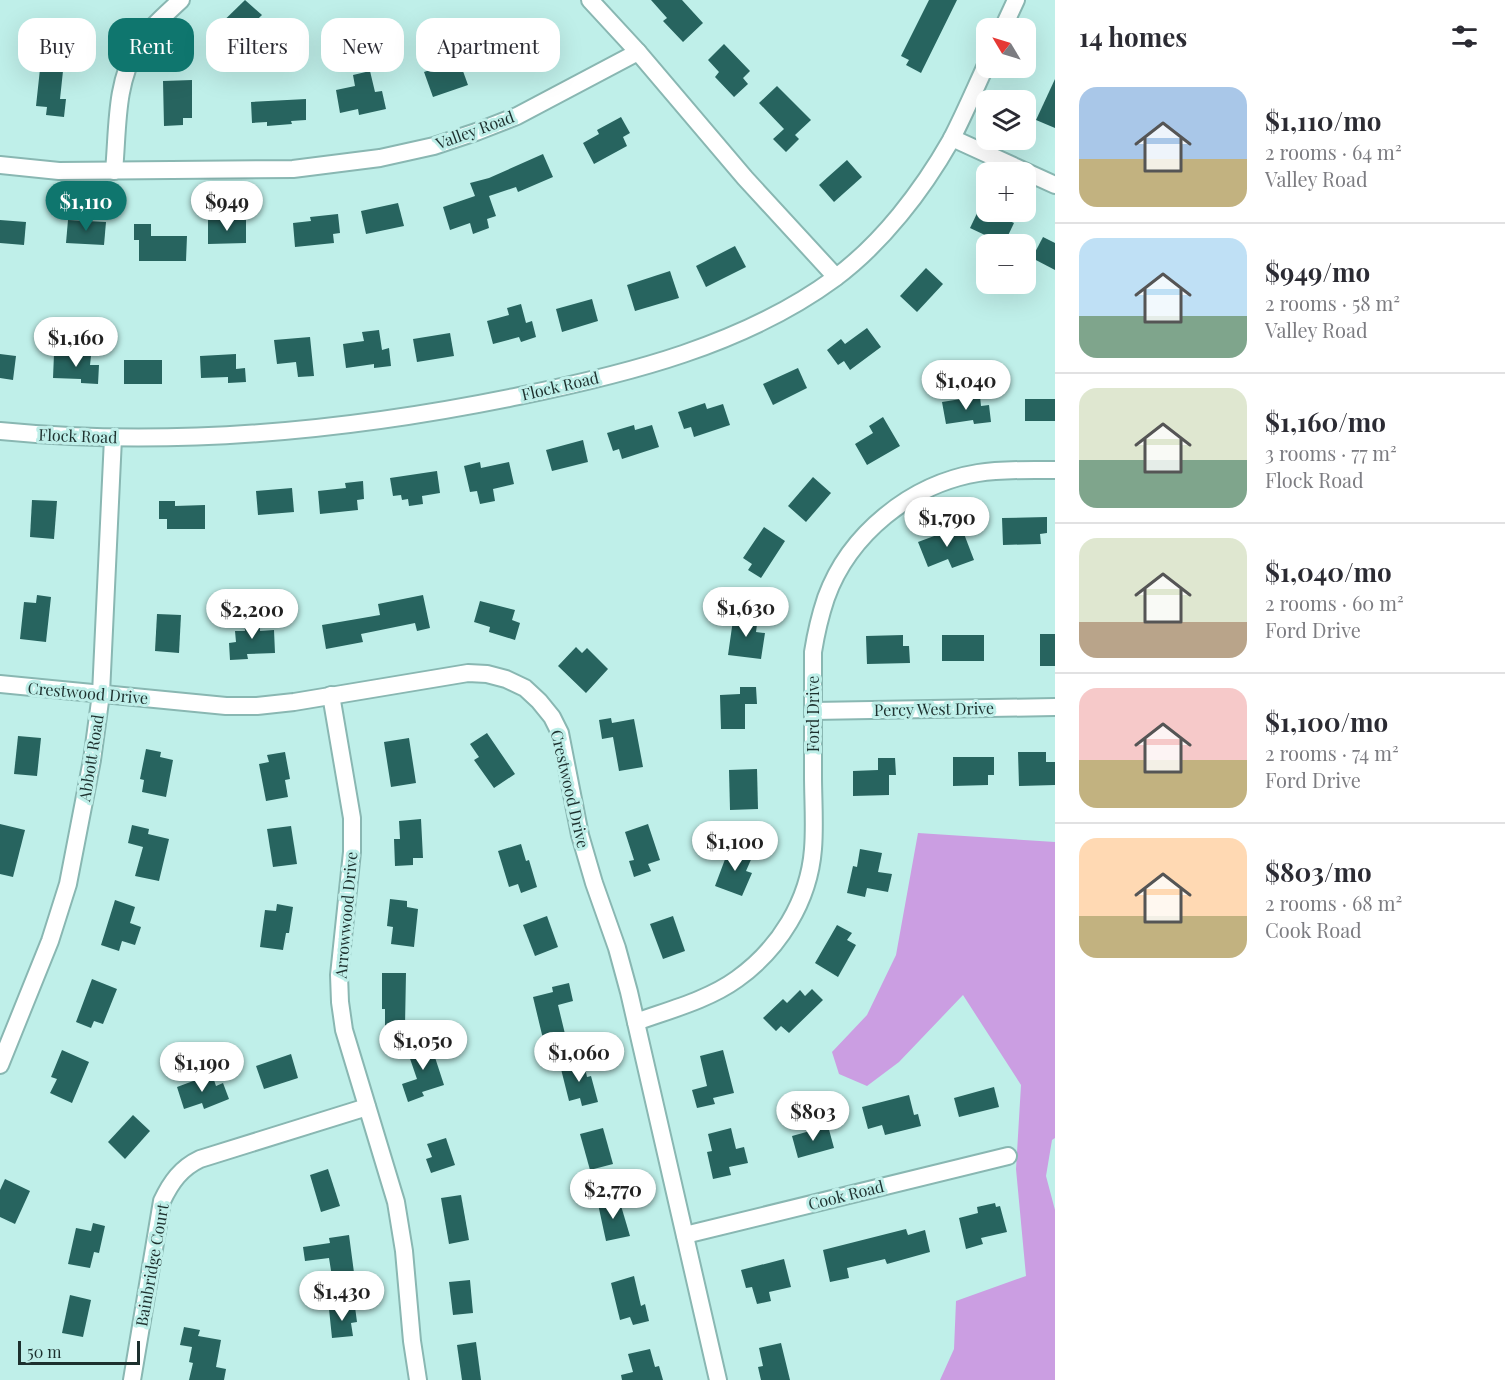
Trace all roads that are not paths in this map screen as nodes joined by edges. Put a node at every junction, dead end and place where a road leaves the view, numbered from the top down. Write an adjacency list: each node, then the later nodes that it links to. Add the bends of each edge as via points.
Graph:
1 (181, 0): 9 (street, via 149,30 127,68 120,90)
2 (590, 0): 5 (street)
3 (1016, 0): 4 (street)
4 (1008, 18)
5 (638, 52): 9 (street, Valley Road, via 517,116 391,156 293,169); 11 (street)
6 (980, 78): 7 (street, Flock Road)
7 (952, 138): 10 (street); 11 (street, Flock Road, via 890,225)
8 (0, 165): 9 (street, Valley Road)
9 (114, 171)
10 (1055, 185)
11 (836, 277): 13 (street, Flock Road, via 738,334 629,370 556,388 416,415 296,430)
12 (0, 431): 13 (street, Flock Road)
13 (113, 438): 16 (street, Abbott Road)
14 (1055, 470): 19 (street, Ford Drive, via 1000,470 949,480 899,505 877,523 838,572 826,597 813,652)
15 (0, 684): 16 (street, Crestwood Drive)
16 (101, 694): 17 (street, Crestwood Drive, via 226,706 257,706); 21 (street, Abbott Road, via 68,884)
17 (331, 695): 20 (street, Crestwood Drive, via 468,673 506,679 525,688 539,701 560,733 580,835); 22 (street, Arrowwood Drive, via 352,818 340,1002)
18 (1055, 707): 19 (street, Percy West Drive)
19 (813, 711): 20 (street, Ford Drive, via 813,849 803,893 792,919 774,945 735,981)
20 (636, 1022): 24 (street, Crestwood Drive)
21 (0, 1065)
22 (366, 1107): 25 (street, Bainbridge Court, via 200,1159 180,1172 162,1201); 26 (street, Arrowwood Drive, via 396,1202)
23 (1008, 1156): 24 (street, Cook Road)
24 (685, 1235): 27 (street, Crestwood Drive)
25 (132, 1380)
26 (418, 1380)
27 (718, 1380)

